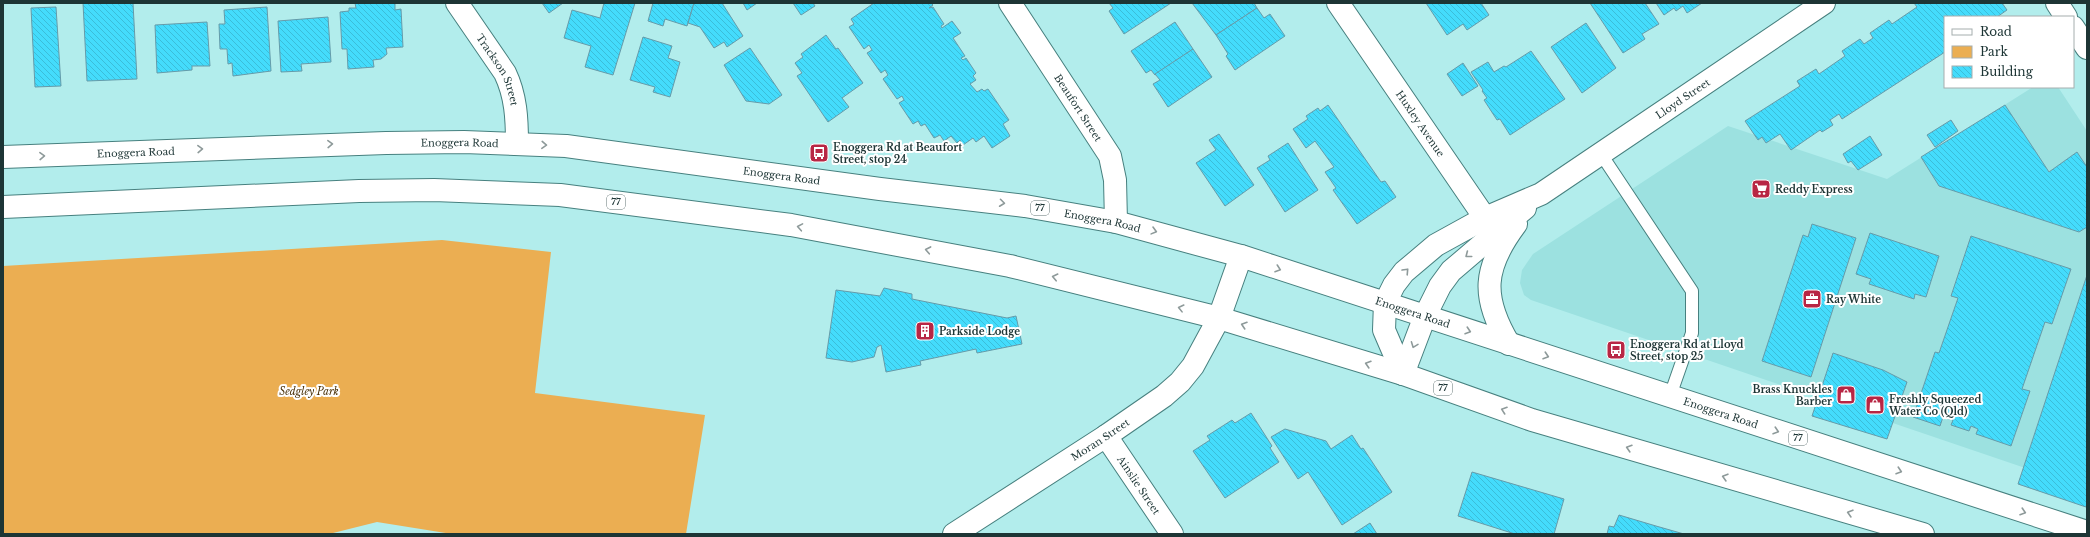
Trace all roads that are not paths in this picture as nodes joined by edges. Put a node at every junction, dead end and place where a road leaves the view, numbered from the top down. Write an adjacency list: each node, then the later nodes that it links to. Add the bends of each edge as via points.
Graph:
1 (457, 3): 9 (main road, Trackson Street, via 511,85 516,110)
2 (1010, 3): 14 (main road, Beaufort Street, via 1110,156 1115,180)
3 (1338, 3): 15 (main road, Huxley Avenue)
4 (1824, 3): 10 (main road, Lloyd Street)
5 (2057, 3): 6 (main road)
6 (2065, 16)
7 (2074, 28): 8 (main road)
8 (2087, 48)
9 (517, 144): 11 (main road, Enoggera Road / 77, one-way to 9, via 386,143); 14 (main road, Enoggera Road / 77, one-way to 14, via 566,146 1025,206)
10 (1601, 154): 12 (main road, Lloyd Street); 22 (lane, via 1692,292 1692,333)
11 (3, 157)
12 (1540, 194): 15 (main road, Lloyd Street); 15 (main road, Lloyd Street, via 1518,222)
13 (3, 207): 19 (main road, 77, one-way to 13, via 1010,266 900,244 791,226 560,196 434,190 359,191)
14 (1116, 222): 16 (main road, Enoggera Road / 77, one-way to 16)
15 (1494, 233): 17 (main road, Lloyd Street, one-way to 15, via 1394,285 1415,262 1450,236); 18 (main road, one-way to 18, via 1452,271 1440,286); 20 (main road, Lloyd Street, via 1489,295 1493,314)
16 (1241, 256): 17 (main road, Enoggera Road / 77, one-way to 17); 19 (main road, Moran Street)
17 (1385, 303): 18 (main road, Enoggera Road / 77); 21 (main road, via 1384,330)
18 (1425, 316): 20 (main road, Enoggera Road / 77, one-way to 20); 21 (main road, one-way to 21)
19 (1219, 318): 21 (main road, 77, one-way to 19); 23 (main road, Moran Street, via 1200,355 1180,382 1147,409)
20 (1508, 344): 22 (main road, Enoggera Road / 77, one-way to 22)
21 (1403, 374): 24 (main road, 77, one-way to 21, via 1532,420)
22 (1670, 396): 25 (main road, Enoggera Road / 77, one-way to 25)
23 (1106, 436): 26 (main road, Moran Street); 27 (main road, Ainslie Street)
24 (1888, 529): 28 (main road, 77)
25 (2087, 532)
26 (954, 534)
27 (1172, 534)
28 (1923, 534)

